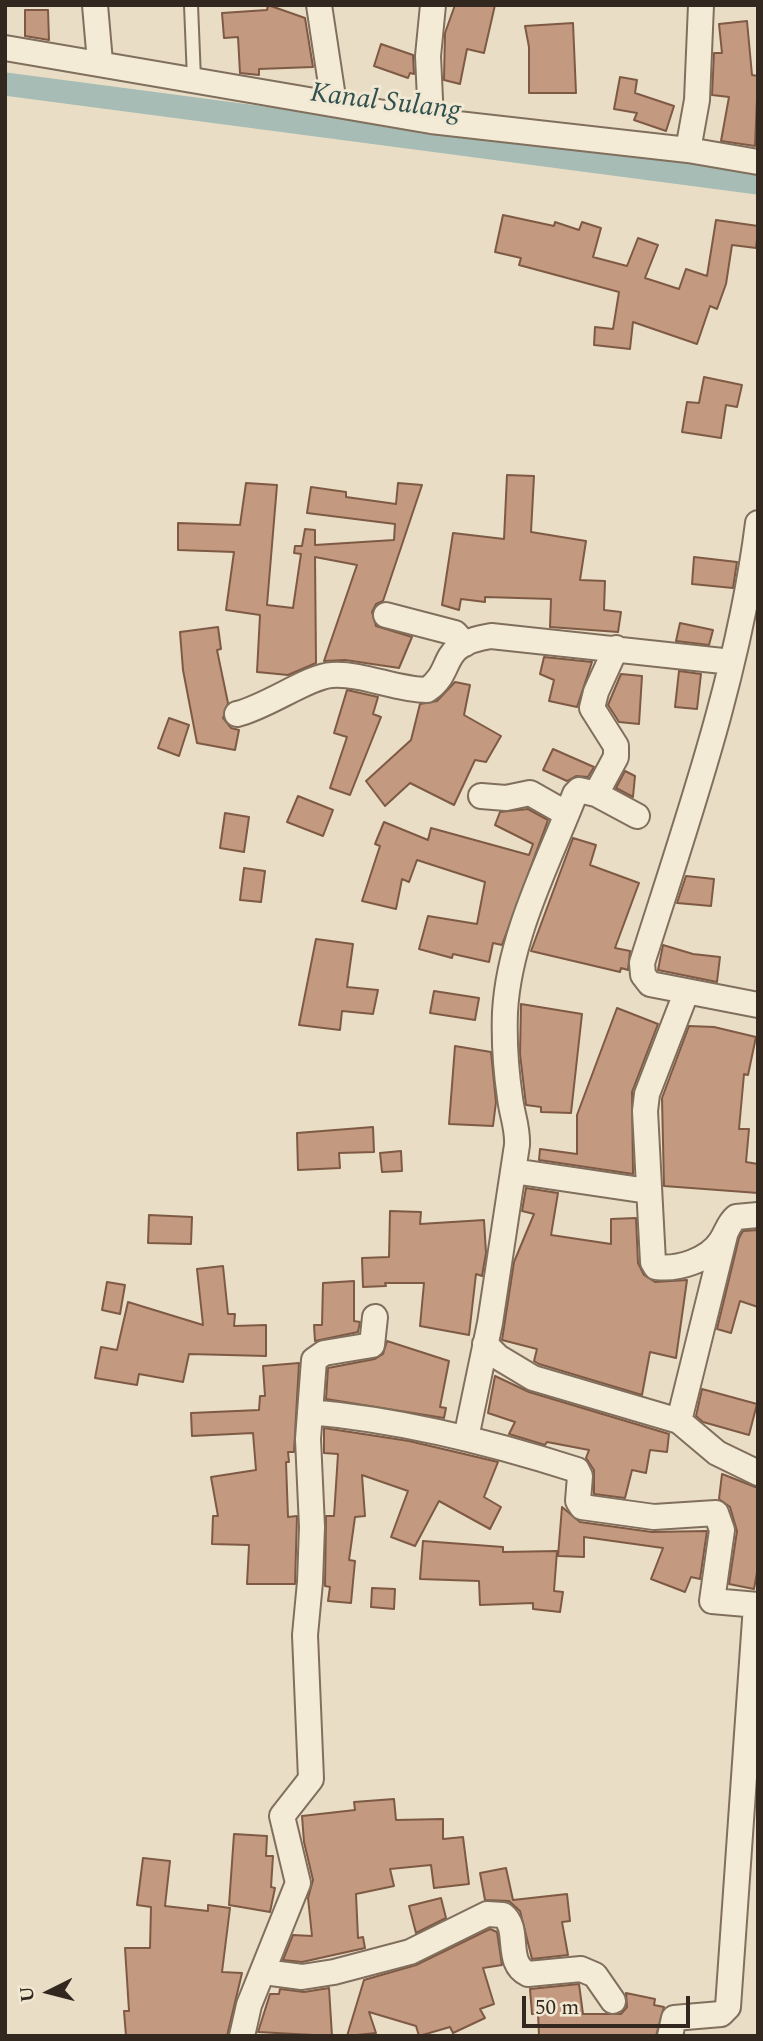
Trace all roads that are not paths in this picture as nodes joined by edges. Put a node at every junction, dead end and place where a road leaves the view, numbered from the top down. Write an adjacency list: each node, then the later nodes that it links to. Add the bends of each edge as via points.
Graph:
1 (95, 5): 7 (street)
2 (191, 5): 8 (lane)
3 (319, 5): 9 (street)
4 (433, 5): 10 (street, via 428,56)
5 (701, 5): 11 (street, via 697,100)
6 (5, 48): 7 (street)
7 (100, 62): 8 (street)
8 (194, 79): 9 (street)
9 (334, 104): 10 (street)
10 (431, 121): 11 (street)
11 (688, 150): 12 (street)
12 (758, 162)
13 (757, 537): 17 (street)
14 (386, 615): 15 (street, via 455,633)
15 (465, 643): 16 (street, via 504,636); 18 (street, via 449,655 427,690 332,675)
16 (617, 648): 17 (street); 19 (street, via 592,704 616,746 616,757)
17 (732, 662): 23 (street, via 704,768 642,963 645,981)
18 (237, 714)
19 (596, 794): 21 (street, via 576,791); 22 (street)
20 (481, 796): 21 (street, via 506,798 530,793)
21 (566, 814): 25 (street, via 529,911 505,1012 509,1092 518,1132)
22 (638, 816)
23 (686, 993): 24 (street); 26 (street, via 647,1094)
24 (758, 1005)
25 (513, 1171): 26 (street); 30 (street)
26 (649, 1191): 28 (street, via 656,1267 672,1268 702,1257 720,1244)
27 (758, 1215): 28 (street, via 739,1214)
28 (725, 1234): 32 (street)
29 (375, 1317): 31 (street, via 372,1345 324,1353 314,1360)
30 (485, 1344): 32 (street, via 533,1378); 33 (street)
31 (310, 1412): 33 (street, via 364,1417); 36 (street, via 312,1527 305,1635 312,1769 309,1785 282,1816 298,1883)
32 (679, 1421): 34 (street, via 717,1452)
33 (466, 1438): 35 (street, via 577,1470 582,1507 654,1517 716,1513 722,1530 712,1601)
34 (758, 1473)
35 (757, 1605): 39 (street, via 728,2007 722,2014 674,2018)
36 (264, 1972): 37 (street, via 302,1977 334,1972 410,1952 487,1914 503,1915 509,1921 520,1971 581,1969 594,1975); 38 (street, via 249,2004)
37 (613, 2001)
38 (242, 2036)
39 (670, 2036)

